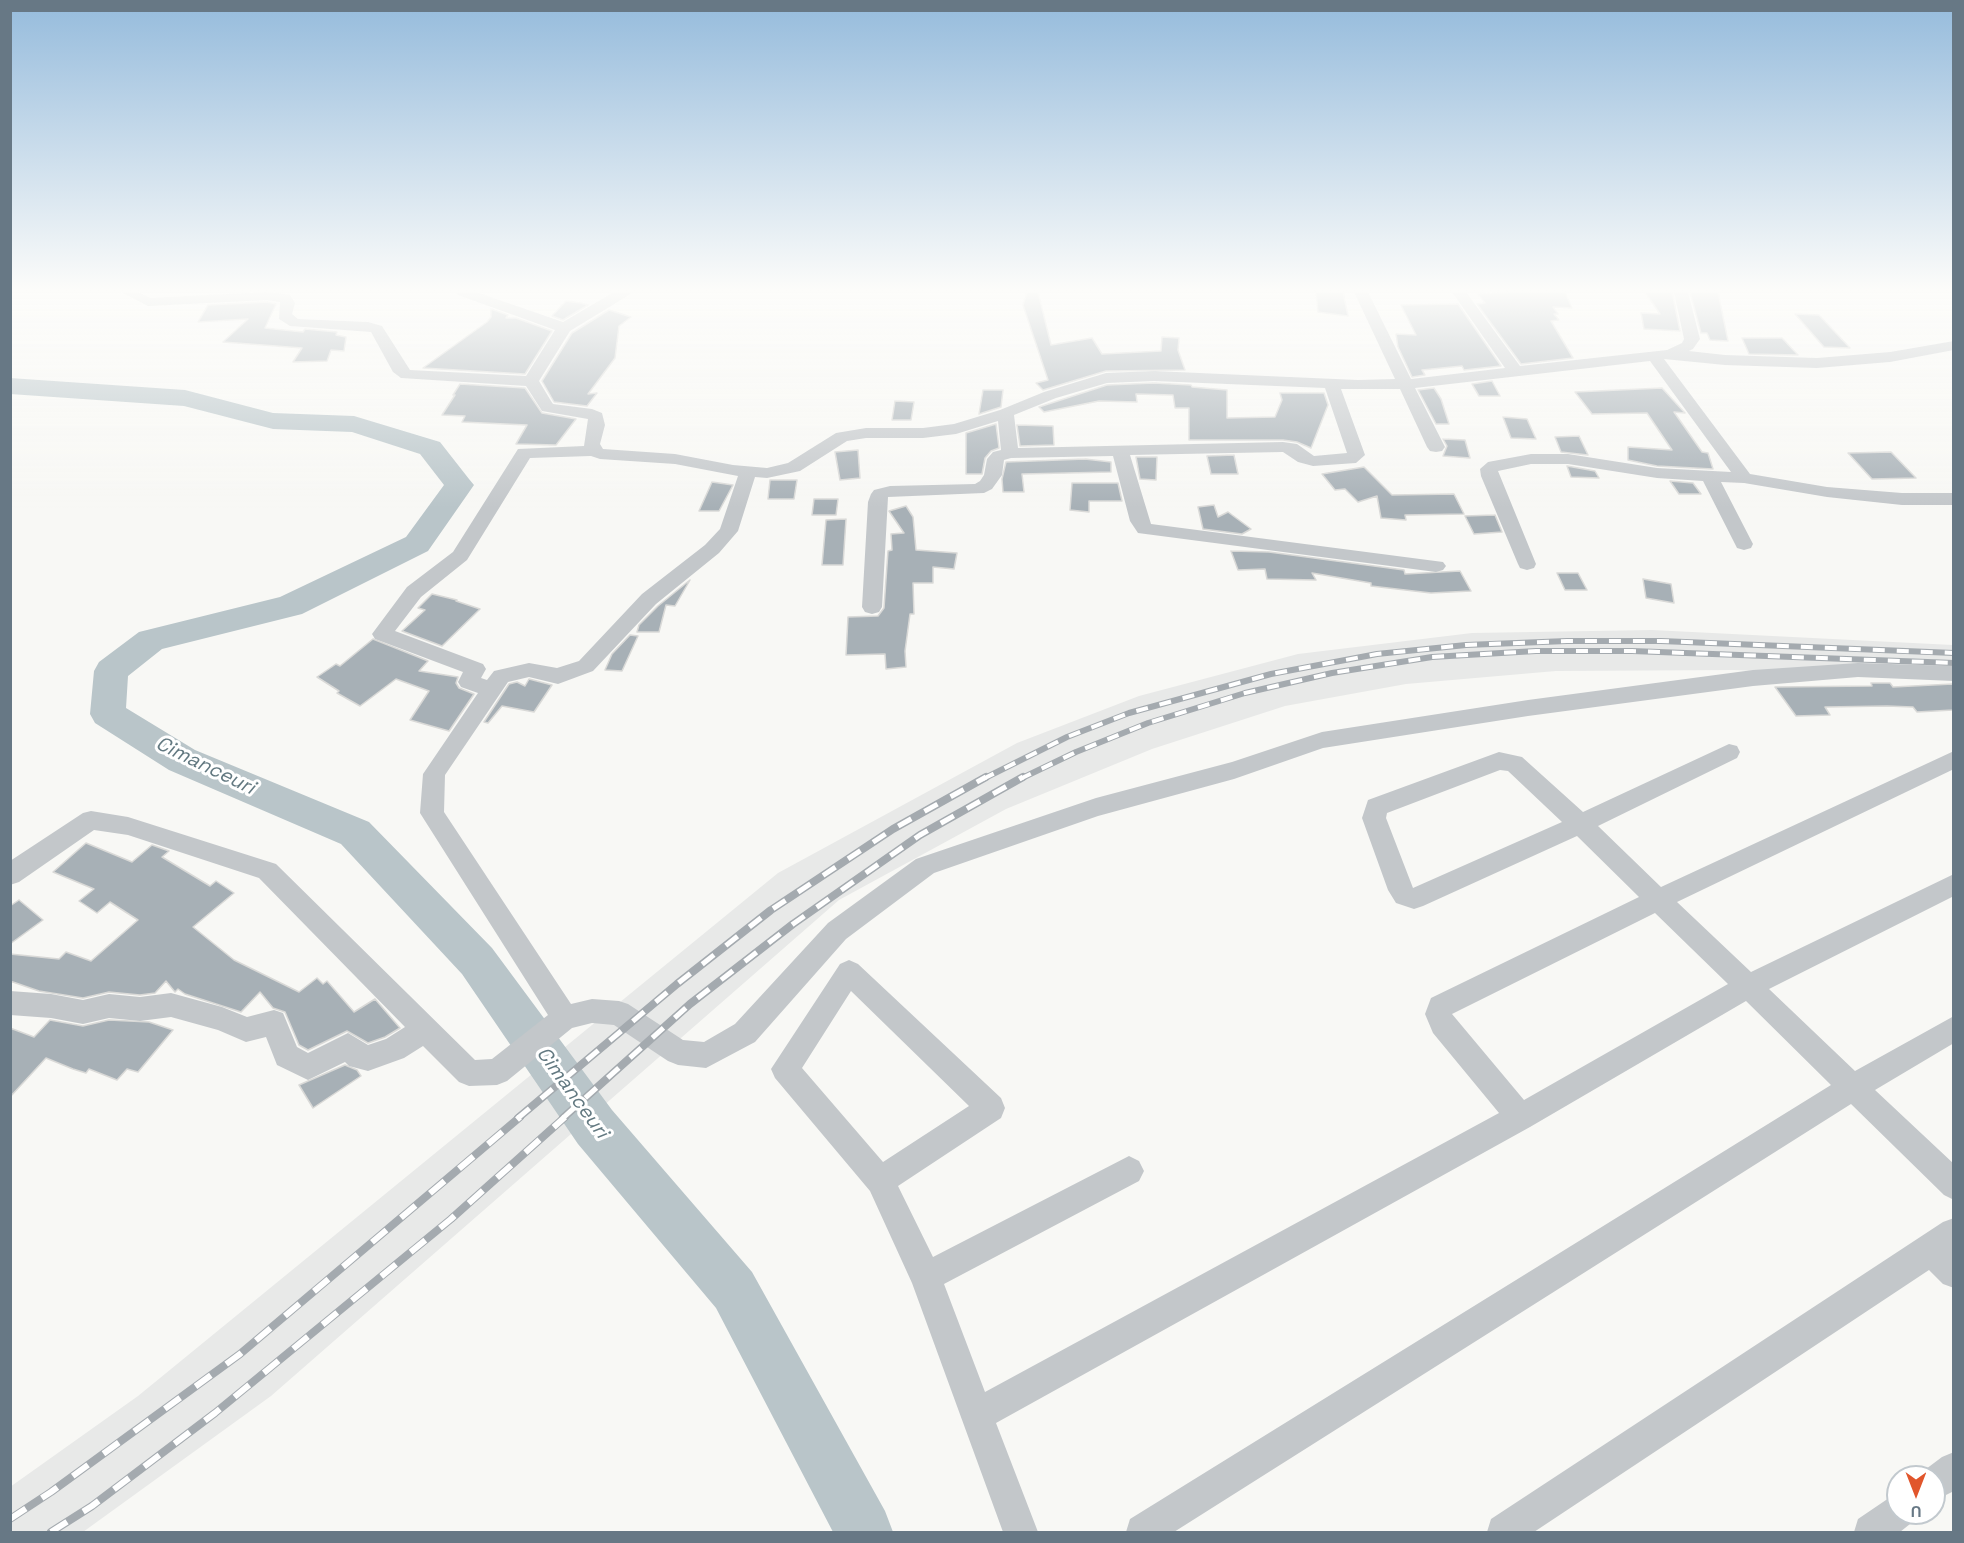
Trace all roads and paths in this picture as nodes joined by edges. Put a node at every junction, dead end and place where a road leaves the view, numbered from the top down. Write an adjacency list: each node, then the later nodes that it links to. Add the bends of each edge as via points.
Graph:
1 (397, 364): 8 (street, via 407,375)
2 (542, 364): 8 (street)
3 (1397, 364): 10 (street)
4 (1510, 364): 7 (street)
5 (1585, 364): 7 (street)
6 (1668, 364): 18 (street)
7 (1516, 372): 10 (street)
8 (531, 381): 13 (street, via 548,408 596,417)
9 (1331, 384): 10 (street); 11 (street, via 1116,376 1050,395); 14 (street, via 1356,454 1354,458 1313,461 1283,447)
10 (1407, 384): 12 (street)
11 (1006, 413): 15 (street); 16 (street, via 938,433 842,437 794,467)
12 (1436, 447)
13 (593, 451): 16 (street, via 606,456 684,460); 25 (street, via 524,453 460,556 414,592 382,634 476,669 468,681)
14 (1121, 452): 15 (street); 22 (street, via 1139,521 1145,530)
15 (1010, 453): 23 (street, via 996,459 993,475 978,489 880,494)
16 (748, 472): 25 (street, via 729,531 649,599 586,666 558,676 529,670 501,676)
17 (1709, 475): 18 (street); 20 (street); 21 (street, via 1568,459 1531,459 1494,466 1489,470 1490,476)
18 (1744, 478): 19 (street, via 1827,492)
19 (1953, 499)
20 (1744, 544)
21 (1527, 564)
22 (1436, 566)
23 (872, 607)
24 (1953, 674): 34 (street, via 1858,670 1753,678 1322,740 1234,770 1096,807 925,866 837,931 745,1033 706,1055 678,1052 618,1013 592,1011)
25 (490, 689): 34 (street, via 434,774 432,813)
26 (1729, 752): 28 (street)
27 (1953, 759): 31 (street)
28 (1580, 824): 28 (street, via 1514,763 1499,760 1376,807 1374,812 1400,890 1414,899); 31 (street)
29 (10, 875): 36 (street, via 91,820 128,826 267,871)
30 (1953, 884): 32 (street)
31 (1657, 900): 32 (street); 38 (street, via 1440,1007 1442,1024)
32 (1747, 987): 37 (street); 38 (street)
33 (10, 1003): 36 (street, via 83,1012 109,1006 140,1009 171,1005 246,1030 274,1022 287,1056 308,1067 348,1046 359,1057 368,1058 394,1049)
34 (565, 1018): 36 (street, via 497,1072 469,1073)
35 (1953, 1028): 37 (street)
36 (425, 1030)
37 (1852, 1088): 41 (street); 47 (street)
38 (1520, 1117): 44 (street)
39 (1129, 1171): 43 (street)
40 (880, 1181): 40 (street, via 991,1108 849,972 785,1069); 43 (street)
41 (1953, 1185)
42 (1946, 1252): 48 (street)
43 (926, 1277): 44 (street)
44 (977, 1415): 46 (street)
45 (1886, 1521): 49 (street)
46 (1020, 1533)
47 (1143, 1533)
48 (1504, 1533)
49 (1871, 1533)

